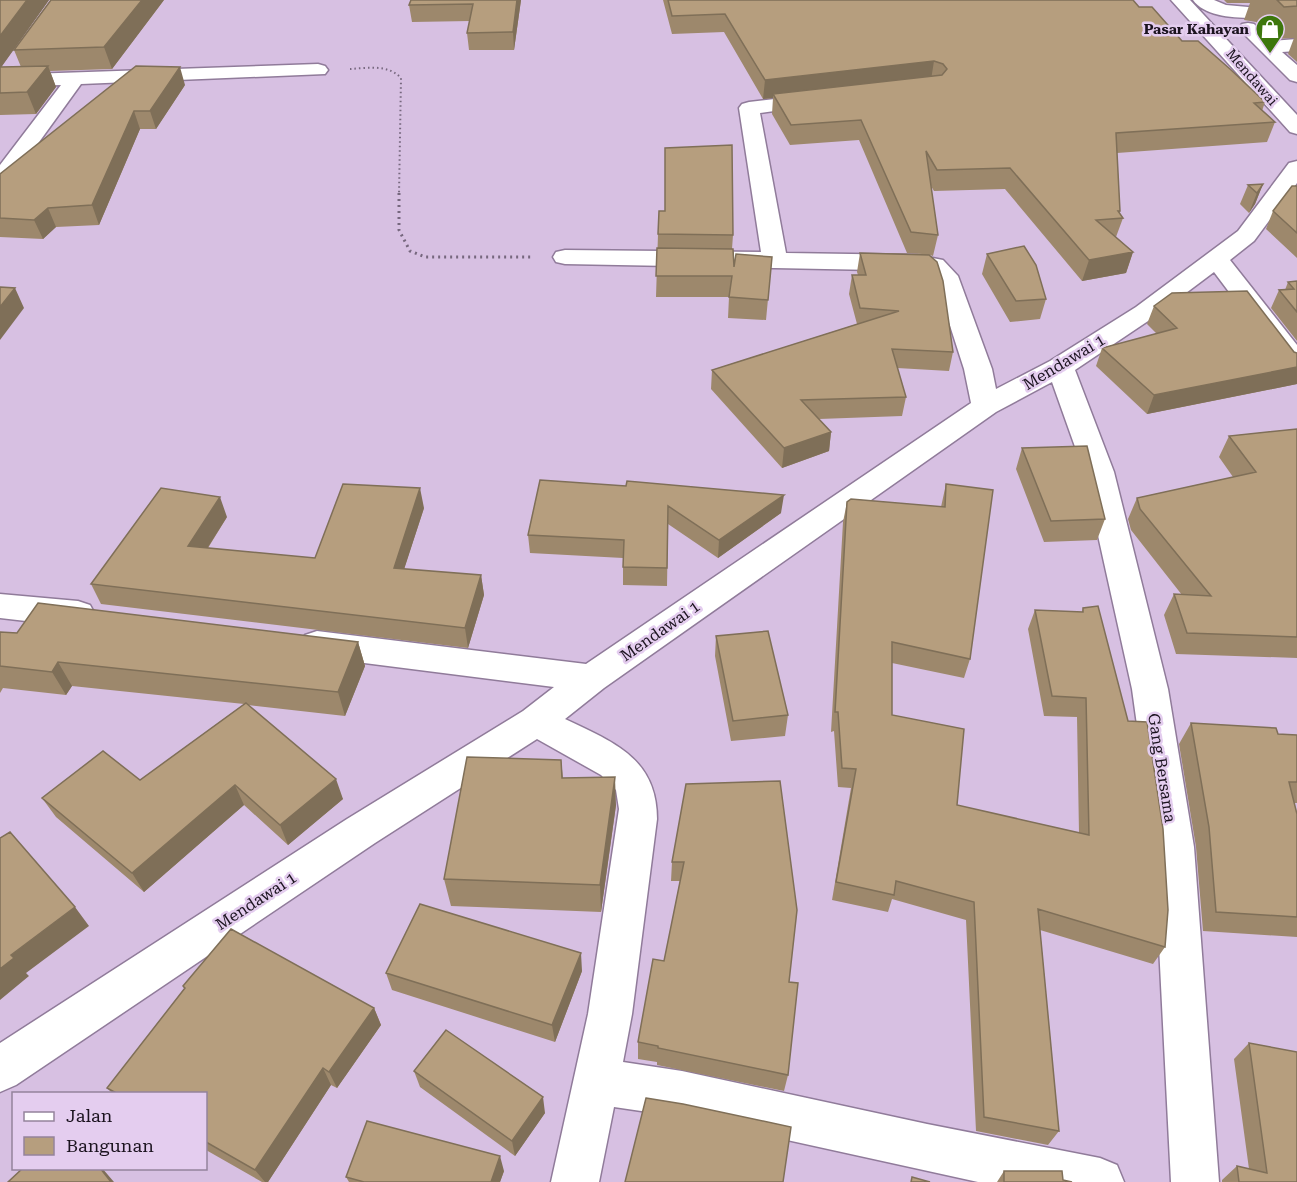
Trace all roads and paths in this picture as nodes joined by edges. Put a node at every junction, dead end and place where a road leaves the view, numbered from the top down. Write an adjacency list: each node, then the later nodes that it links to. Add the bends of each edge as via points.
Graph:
1 (1180, 0): 6 (street, Mendawai)
2 (1202, 0): 3 (street, via 1230,11)
3 (1297, 11)
4 (1297, 27): 5 (street)
5 (1248, 28): 6 (street); 8 (street)
6 (1210, 30): 15 (street, Mendawai)
7 (1297, 45): 8 (street)
8 (1266, 46): 11 (street)
9 (17, 63): 13 (street)
10 (318, 70): 12 (street); 18 (path, via 385,69 400,78 399,230 410,251 425,257)
11 (1297, 76)
12 (75, 79): 13 (street); 17 (street)
13 (2, 81)
14 (840, 98): 20 (street, via 749,108)
15 (1297, 128)
16 (1297, 168): 19 (street, Mendawai 1, via 1246,236)
17 (0, 180)
18 (565, 257): 20 (street)
19 (1217, 260): 21 (street); 22 (street, Mendawai 1)
20 (775, 261): 23 (street, via 934,265 946,276 978,369)
21 (1297, 363)
22 (1060, 367): 23 (street, Mendawai 1); 33 (street, Gang Bersama, via 1099,472 1149,689 1174,847)
23 (986, 406): 27 (street, Mendawai 1)
24 (0, 606): 25 (street)
25 (112, 618)
26 (290, 641): 27 (street)
27 (592, 678): 28 (street, Mendawai 1)
28 (536, 721): 29 (street, Mendawai 1, via 361,831); 30 (street, via 620,768 631,781 638,800 610,1014)
29 (0, 1069)
30 (596, 1081): 31 (street); 32 (street, via 682,1094)
31 (575, 1182)
32 (1100, 1182)
33 (1195, 1182)

